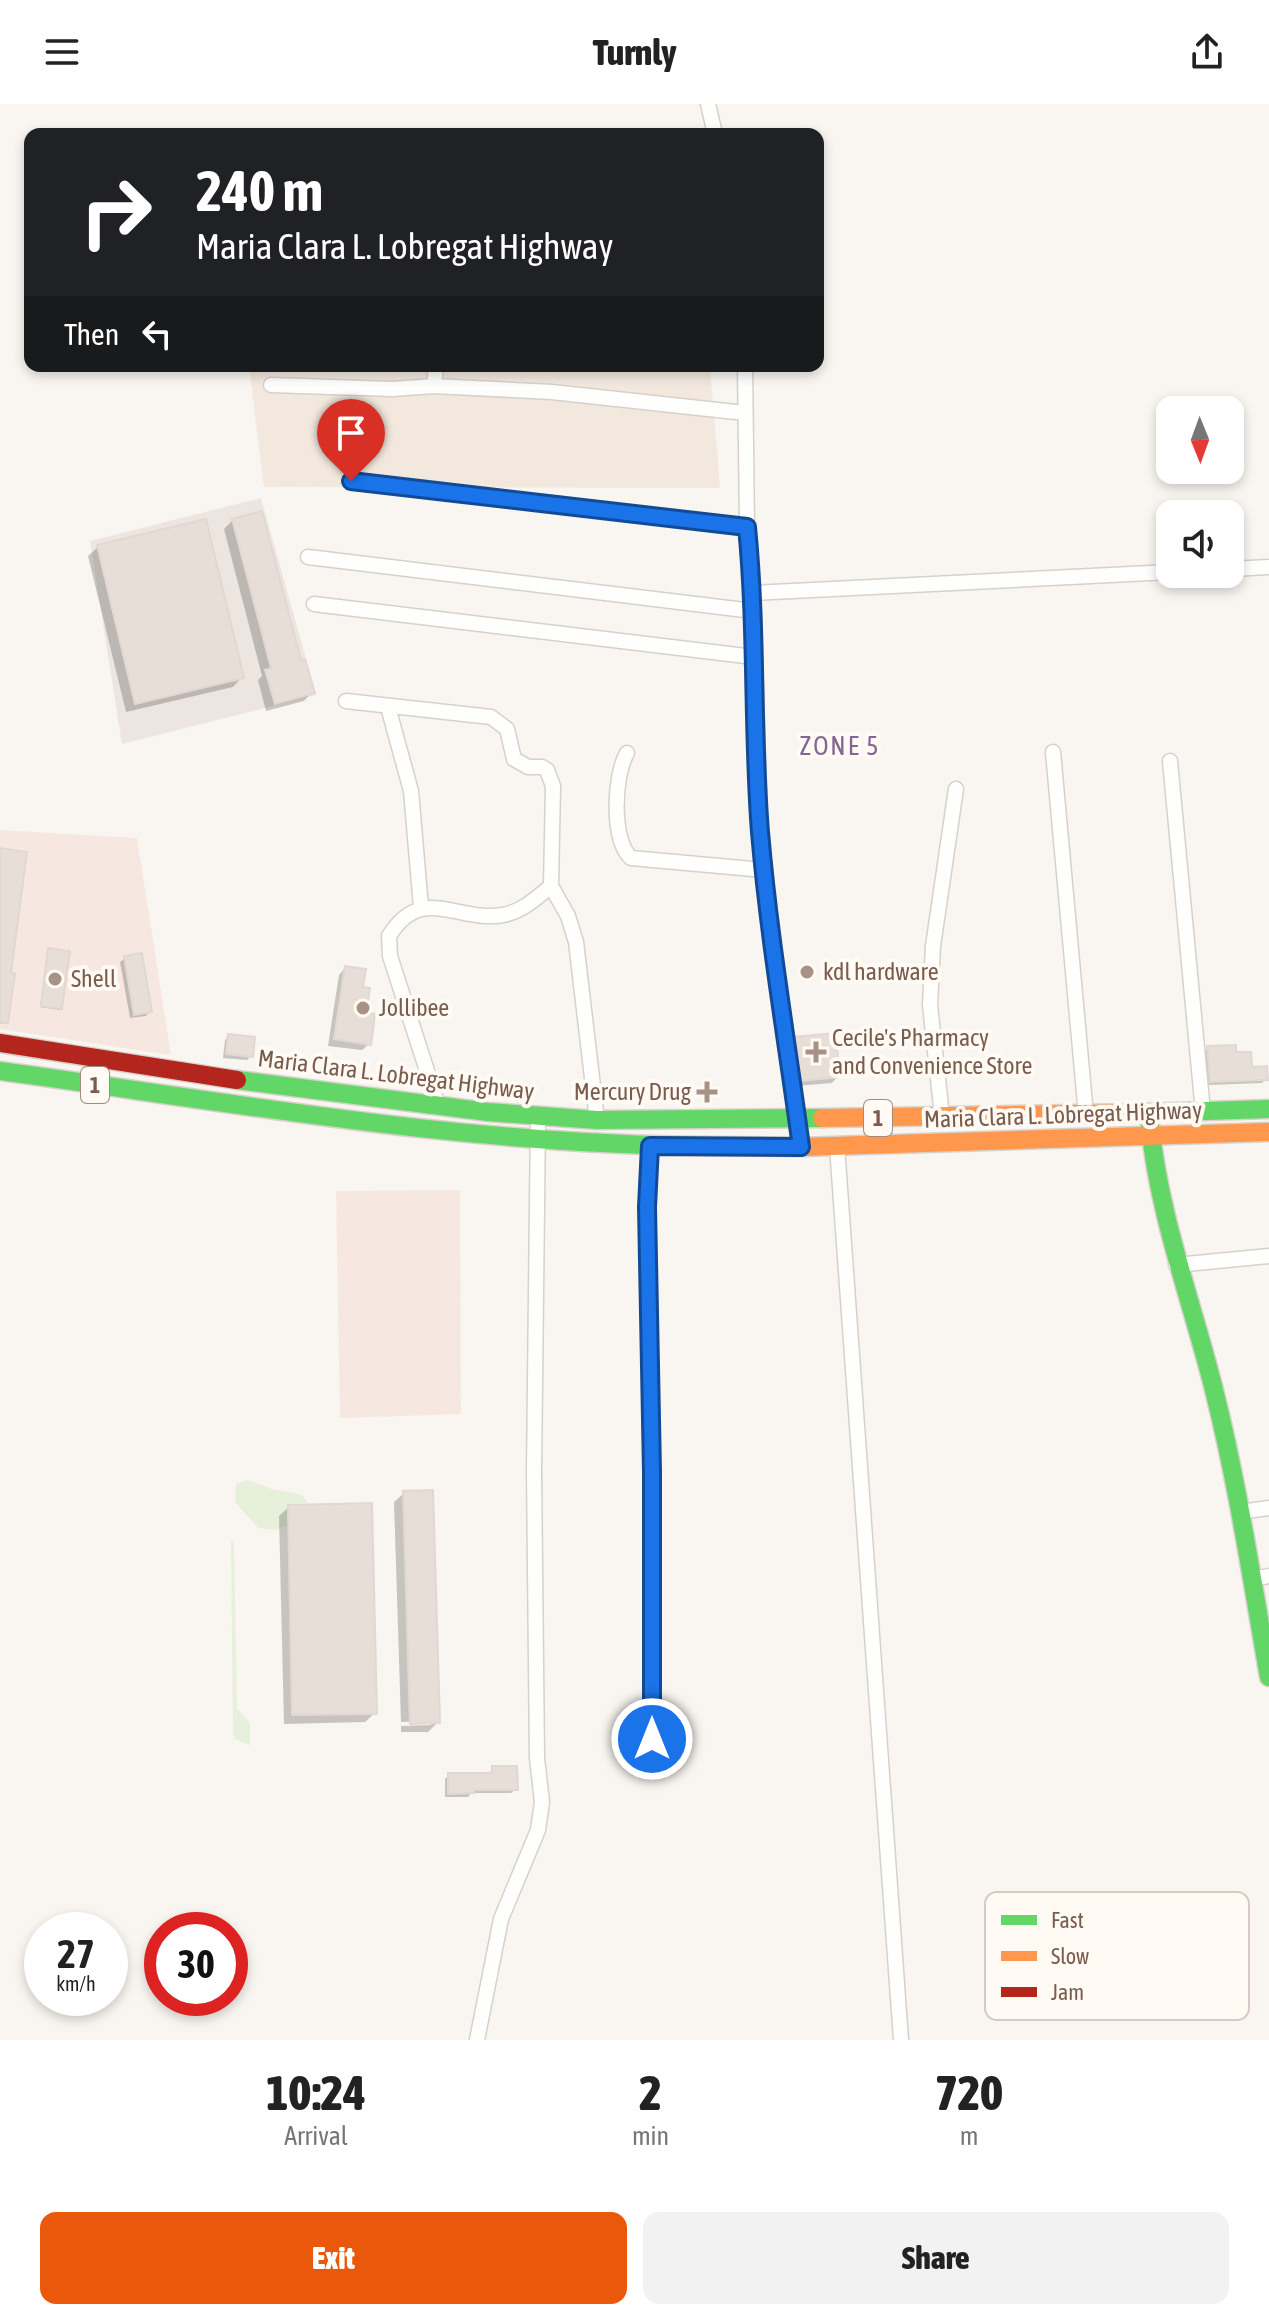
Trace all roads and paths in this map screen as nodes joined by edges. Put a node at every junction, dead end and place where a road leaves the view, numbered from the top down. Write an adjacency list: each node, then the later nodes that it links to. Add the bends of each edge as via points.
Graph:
1 (708, 104): 2 (street)
2 (714, 128)
3 (435, 372): 6 (street)
4 (745, 372): 7 (street)
5 (271, 385): 6 (street)
6 (434, 386): 7 (street, via 552,392)
7 (745, 413): 9 (street)
8 (351, 481): 9 (street)
9 (747, 527): 14 (street)
10 (308, 557): 16 (street)
11 (1269, 567): 12 (street)
12 (1244, 568)
13 (1156, 573): 14 (street)
14 (753, 593): 16 (street)
15 (314, 604): 17 (street)
16 (753, 611): 17 (street)
17 (754, 657): 24 (street)
18 (346, 701): 19 (street)
19 (388, 707): 25 (street, via 491,717 507,729 514,759 547,770 553,786); 26 (street, via 411,791)
20 (1053, 752): 33 (street)
21 (627, 753): 24 (street, via 617,779 621,842 631,858)
22 (1170, 761): 31 (street)
23 (956, 789): 34 (street, via 933,946 930,1005)
24 (764, 870): 36 (street)
25 (551, 886): 26 (street, via 505,915 483,917); 37 (street, via 576,942)
26 (421, 907): 29 (street, via 393,929 388,944)
27 (0, 1043): 29 (main road, Maria Clara L. Lobregat Highway / 1, via 188,1074)
28 (0, 1071): 40 (main road, Maria Clara L. Lobregat Highway / 1)
29 (438, 1105): 35 (main road, Maria Clara L. Lobregat Highway / 1)
30 (1269, 1109): 31 (main road, Maria Clara L. Lobregat Highway / 1)
31 (1203, 1112): 32 (main road, Maria Clara L. Lobregat Highway / 1)
32 (1150, 1114): 33 (main road, Maria Clara L. Lobregat Highway / 1); 39 (main road)
33 (1086, 1115): 34 (main road, Maria Clara L. Lobregat Highway / 1)
34 (942, 1116): 36 (main road, Maria Clara L. Lobregat Highway / 1)
35 (538, 1117): 37 (main road, Maria Clara L. Lobregat Highway / 1); 40 (street)
36 (797, 1118): 37 (main road, Maria Clara L. Lobregat Highway / 1); 43 (street)
37 (597, 1120)
38 (1269, 1132): 39 (main road, Maria Clara L. Lobregat Highway / 1)
39 (1151, 1137): 42 (main road, Maria Clara L. Lobregat Highway / 1); 45 (main road)
40 (537, 1141): 41 (main road, Maria Clara L. Lobregat Highway / 1); 51 (street, via 534,1471 542,1802 538,1830 501,1919)
41 (650, 1146): 43 (main road, Maria Clara L. Lobregat Highway / 1); 50 (street)
42 (837, 1146): 43 (main road, Maria Clara L. Lobregat Highway / 1); 52 (street)
43 (801, 1147)
44 (1269, 1256): 45 (street)
45 (1176, 1265): 47 (main road, via 1204,1354)
46 (1269, 1508): 47 (street)
47 (1240, 1512): 48 (main road)
48 (1260, 1578): 49 (main road)
49 (1269, 1677)
50 (652, 1769)
51 (477, 2040)
52 (901, 2040)

